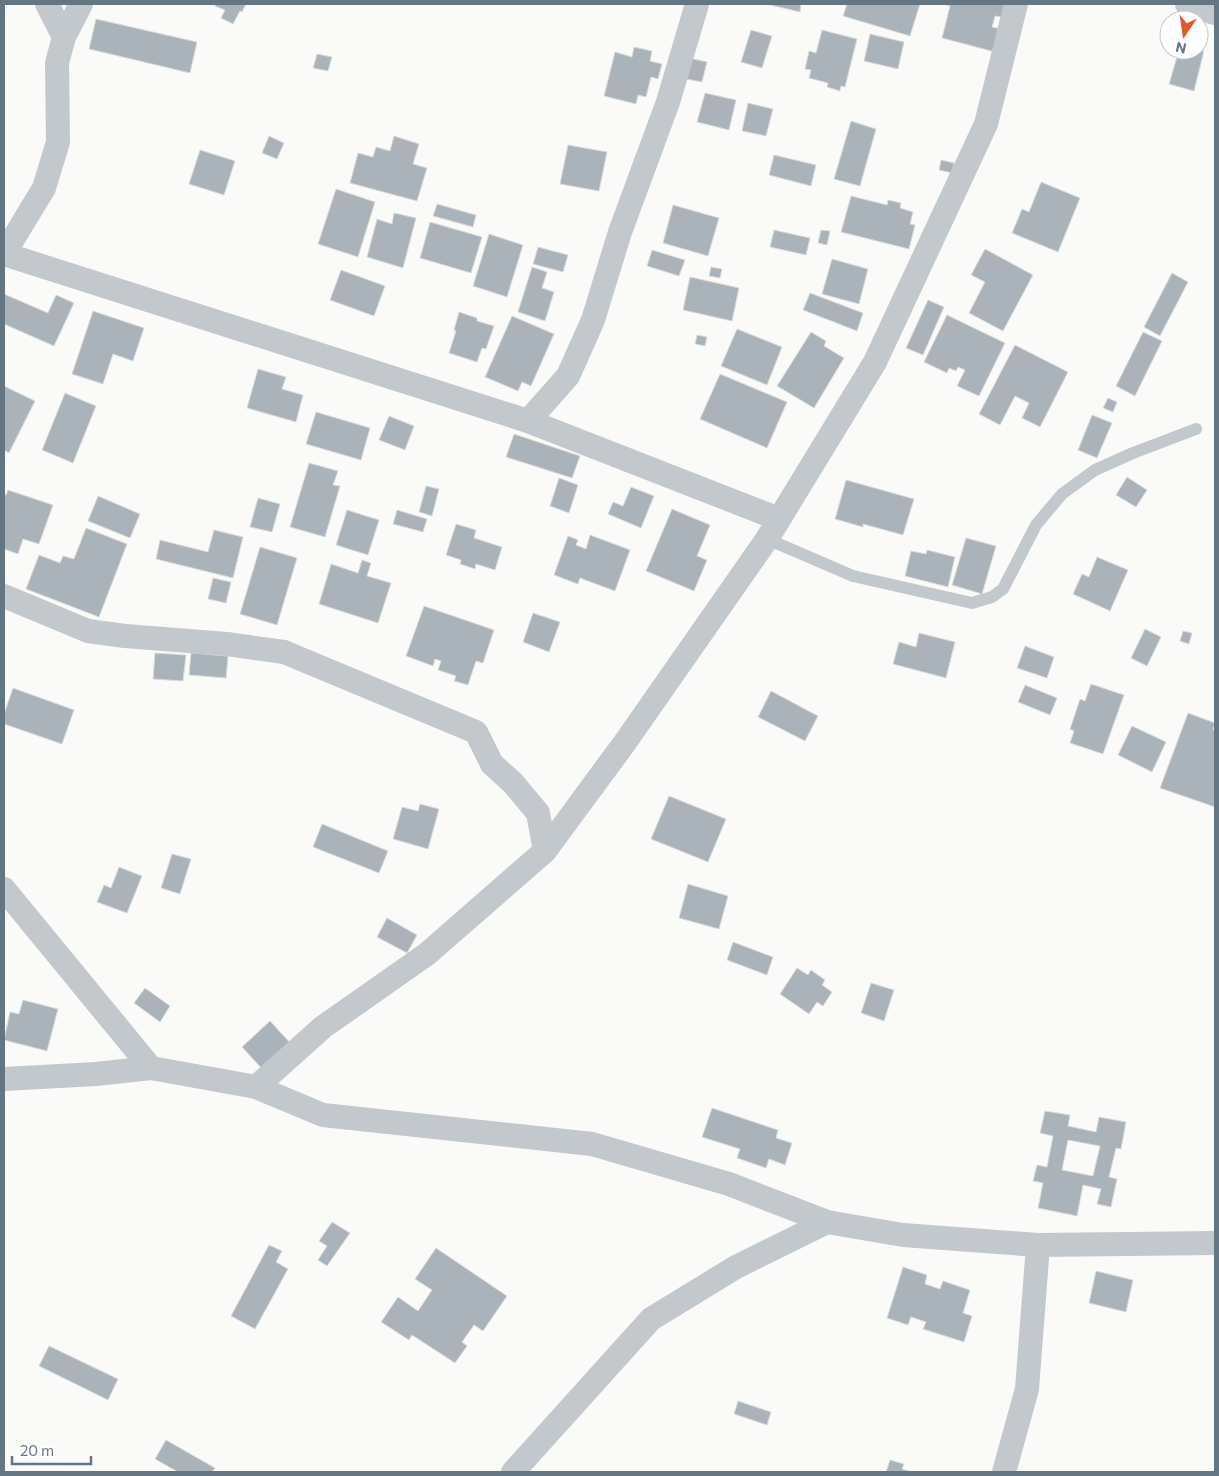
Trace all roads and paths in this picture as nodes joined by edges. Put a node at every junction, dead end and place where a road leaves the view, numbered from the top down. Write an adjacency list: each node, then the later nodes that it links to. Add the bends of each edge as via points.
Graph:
1 (47, 4): 7 (street)
2 (80, 4): 7 (street)
3 (697, 4): 9 (street, via 668,102 620,232 593,320 568,376)
4 (1015, 4): 11 (street, via 986,124 875,362)
5 (1187, 4): 6 (street)
6 (1215, 13)
7 (64, 37): 8 (street, via 56,64 58,142 44,188)
8 (4, 254): 9 (street)
9 (528, 421): 11 (street)
10 (1196, 429): 12 (lane, via 1095,470 1062,494 1036,525 1003,589 992,597 972,603 853,576)
11 (779, 519): 12 (street)
12 (767, 539): 14 (street, via 626,742)
13 (4, 596): 14 (street, via 88,631 284,652 476,732 492,764 538,813)
14 (545, 851): 18 (street, via 427,954 323,1026)
15 (4, 889): 16 (street)
16 (151, 1068): 17 (street); 18 (street)
17 (4, 1079)
18 (256, 1087): 19 (street, via 323,1115 592,1144 729,1184)
19 (827, 1222): 21 (street, via 903,1235); 22 (street, via 736,1267 650,1320)
20 (1213, 1241): 21 (street)
21 (1038, 1245): 23 (street, via 1027,1390)
22 (513, 1472)
23 (1004, 1472)

